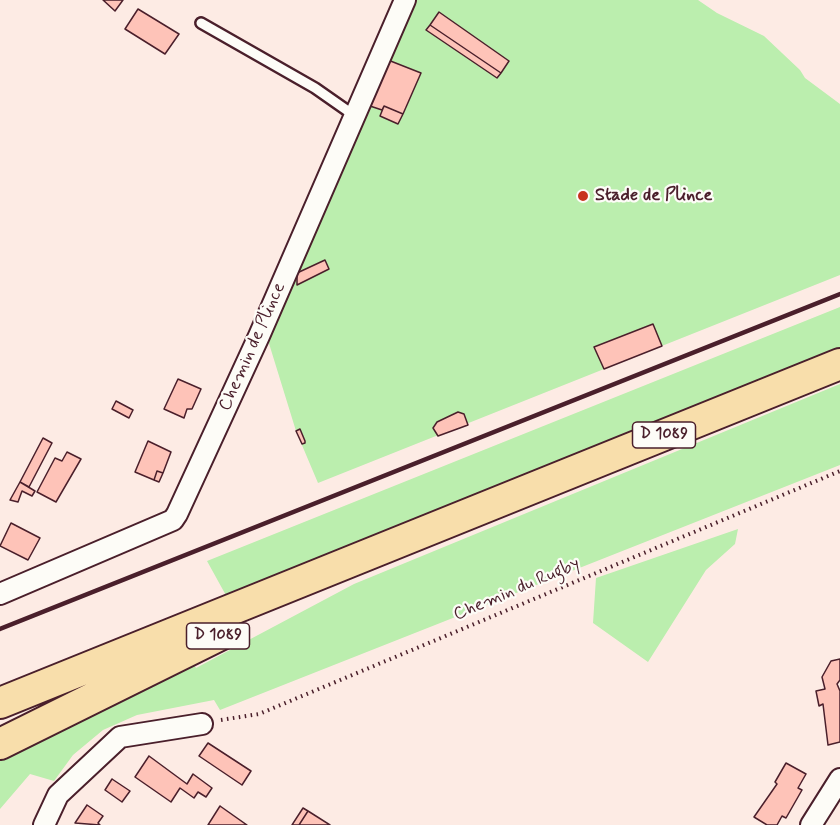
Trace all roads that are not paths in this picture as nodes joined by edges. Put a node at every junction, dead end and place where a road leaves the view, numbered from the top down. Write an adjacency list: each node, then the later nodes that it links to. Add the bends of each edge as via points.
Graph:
1 (405, 0): 3 (street, Chemin de Plince)
2 (201, 23): 3 (lane, via 315,88)
3 (355, 116): 6 (street, Chemin de Plince, via 224,420)
4 (840, 364): 7 (main road, D 1089)
5 (191, 512): 6 (lane)
6 (172, 520): 8 (street)
7 (437, 529): 9 (main road, D 1089); 11 (main road, D 1089)
8 (0, 594)
9 (0, 703)
10 (202, 724): 13 (street, via 120,737 58,795)
11 (0, 744)
12 (840, 779): 14 (street)
13 (44, 825)
14 (811, 825)

